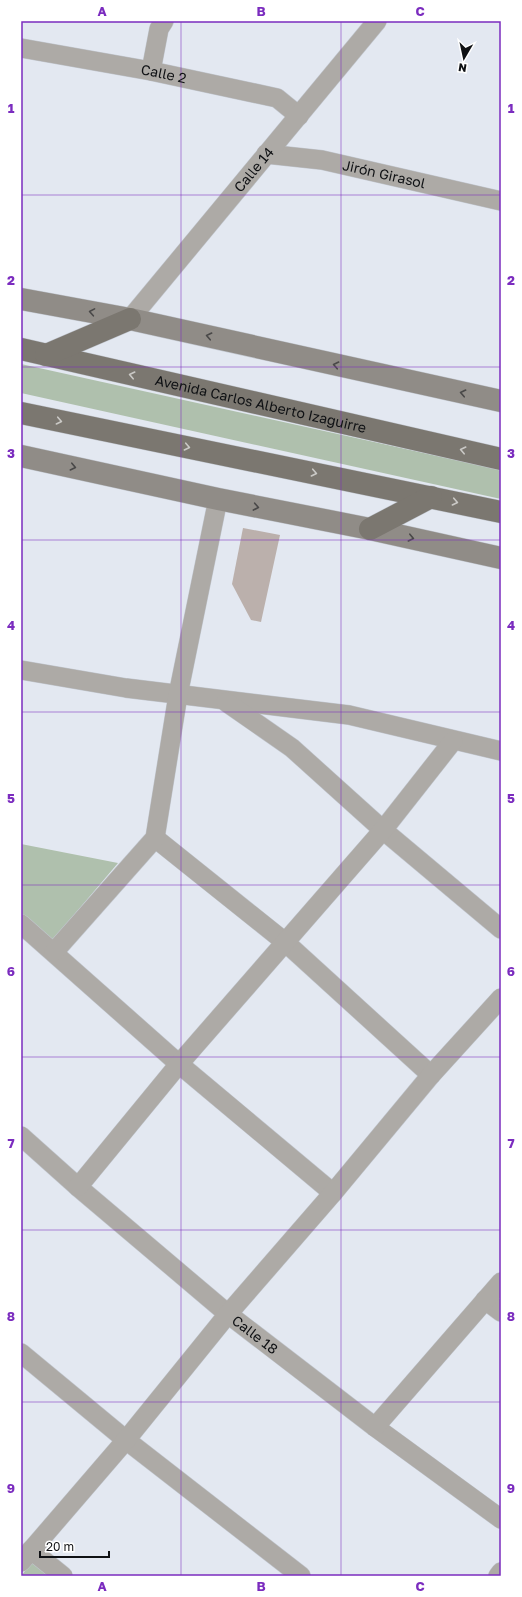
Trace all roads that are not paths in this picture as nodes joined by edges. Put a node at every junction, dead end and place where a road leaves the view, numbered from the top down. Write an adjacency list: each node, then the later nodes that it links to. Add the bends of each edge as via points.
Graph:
1 (164, 21): 4 (street, via 159,29)
2 (377, 21): 5 (street, Calle 14)
3 (21, 48): 4 (street, Calle 2)
4 (151, 71): 5 (street, Calle 2, via 277,98)
5 (299, 116): 6 (street, Calle 14)
6 (266, 154): 7 (street, Jirón Girasol, via 322,160); 9 (street, Calle 14)
7 (501, 201)
8 (21, 299): 9 (street, one-way to 8)
9 (130, 319): 11 (main road); 12 (street, one-way to 9)
10 (21, 349): 11 (main road, Avenida Carlos Alberto Izaguirre)
11 (46, 355): 15 (main road, Avenida Carlos Alberto Izaguirre, one-way to 11)
12 (501, 401)
13 (21, 413): 16 (main road, one-way to 16)
14 (21, 456): 17 (street, one-way to 17)
15 (501, 459)
16 (431, 497): 18 (main road, one-way to 18); 19 (main road)
17 (218, 499): 19 (street, one-way to 19); 22 (street)
18 (501, 512)
19 (370, 529): 20 (street, one-way to 20)
20 (501, 558)
21 (21, 670): 22 (street)
22 (178, 695): 23 (street); 27 (street)
23 (223, 700): 24 (street, via 349,715); 26 (street, via 292,748)
24 (452, 741): 25 (street); 26 (street)
25 (501, 751)
26 (383, 830): 29 (street); 30 (street)
27 (155, 838): 30 (street); 31 (street)
28 (21, 924): 31 (street)
29 (501, 929)
30 (285, 942): 33 (street); 34 (street)
31 (54, 952): 33 (street)
32 (501, 998): 34 (street)
33 (179, 1064): 36 (street); 37 (street)
34 (431, 1075): 37 (street)
35 (21, 1136): 36 (street, Calle 18)
36 (78, 1187): 41 (street, Calle 18)
37 (333, 1193): 41 (street)
38 (501, 1282): 39 (street)
39 (485, 1300): 40 (street); 43 (street)
40 (501, 1312)
41 (228, 1314): 43 (street, Calle 18); 44 (street)
42 (21, 1353): 44 (street)
43 (375, 1426): 45 (street, Calle 18)
44 (126, 1440): 46 (street); 49 (street)
45 (501, 1519)
46 (26, 1556): 48 (street)
47 (501, 1572): 50 (street)
48 (63, 1576)
49 (301, 1576)
50 (498, 1576)

